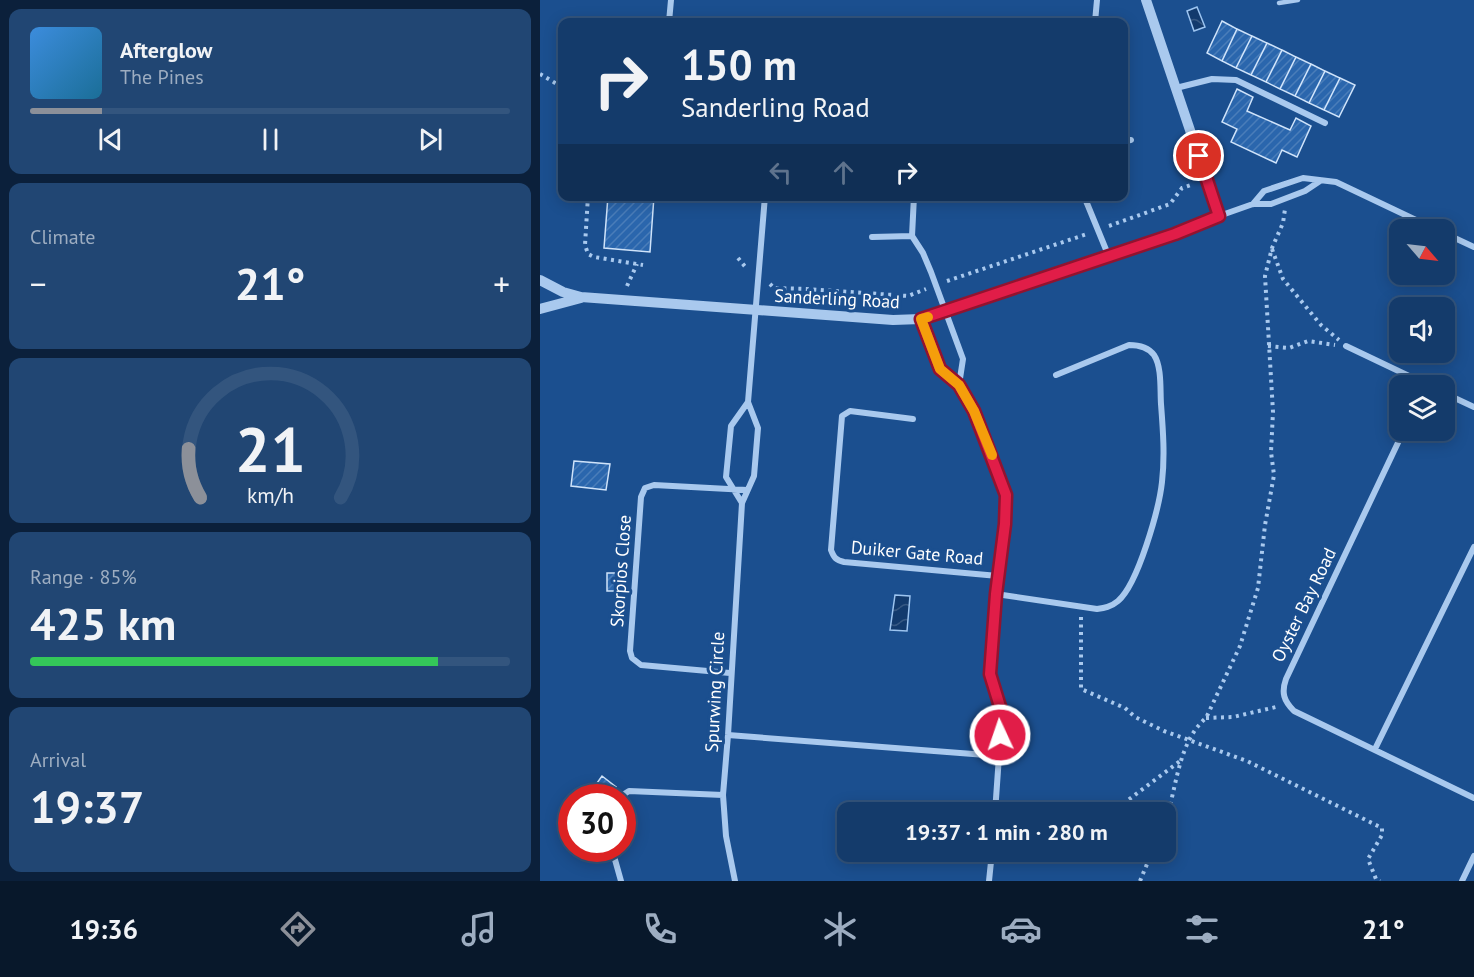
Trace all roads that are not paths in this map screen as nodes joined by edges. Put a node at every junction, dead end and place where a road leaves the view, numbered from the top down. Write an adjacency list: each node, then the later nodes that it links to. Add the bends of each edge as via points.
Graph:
1 (671, 0): 6 (street)
2 (1097, 0): 7 (street)
3 (1146, 0): 8 (street)
4 (1298, 0): 5 (lane)
5 (1279, 3)
6 (669, 18)
7 (1095, 18)
8 (1176, 88): 9 (street, via 1212,79 1236,80); 17 (street)
9 (1325, 123)
10 (1128, 140): 11 (street)
11 (1131, 140)
12 (1320, 181): 16 (street, via 1271,204); 16 (street, via 1303,178 1264,191); 18 (street, via 1336,182)
13 (765, 201): 27 (street, Spurwing Circle)
14 (914, 201): 19 (street)
15 (1086, 201): 23 (street)
16 (1252, 204): 17 (street, Sanderling Road)
17 (1219, 216): 23 (street, Sanderling Road)
18 (1414, 219)
19 (912, 236): 20 (street); 28 (street, via 923,253)
20 (872, 237)
21 (1455, 238): 22 (street)
22 (1474, 247)
23 (1109, 256): 28 (street, Sanderling Road)
24 (540, 280): 25 (street, Sanderling Road)
25 (581, 297): 26 (street, Sanderling Road); 27 (street, Sanderling Road)
26 (540, 309)
27 (756, 311): 29 (street, Sanderling Road); 35 (street, Spurwing Circle)
28 (945, 312): 29 (street, Sanderling Road); 33 (street, via 963,359)
29 (921, 319): 33 (street, Duiker Gate Road, via 940,369)
30 (1347, 346): 32 (street)
31 (1056, 375): 44 (street, via 1123,347 1138,345 1154,354 1164,447 1153,527 1126,590 1108,607 1096,609)
32 (1406, 375)
33 (959, 385): 43 (street, Duiker Gate Road, via 982,430 1006,495)
34 (1455, 398): 36 (street)
35 (748, 402): 39 (street, Spurwing Circle, via 731,426 726,477); 40 (street, Spurwing Circle, via 758,428 754,476)
36 (1474, 407)
37 (913, 419): 43 (street, Duiker Gate Road, via 850,411 842,417 831,550 834,557 844,562)
38 (1399, 441): 47 (street, Oyster Bay Road, via 1283,687 1283,697 1294,711)
39 (733, 489): 40 (street, Skorpios Close); 41 (street, Spurwing Circle); 45 (street, Skorpios Close, via 654,485 645,489 641,497 630,651 634,662 641,665)
40 (747, 490): 41 (street, Spurwing Circle)
41 (742, 503): 45 (street, Spurwing Circle)
42 (1474, 547): 47 (street)
43 (998, 576): 44 (street, Duiker Gate Road)
44 (996, 594): 48 (street, Duiker Gate Road, via 990,674 1002,713)
45 (730, 673): 46 (street, Spurwing Circle)
46 (728, 735): 48 (street); 50 (street, Spurwing Circle)
47 (1375, 749): 51 (street)
48 (999, 756): 52 (street, Duiker Gate Road)
49 (636, 791): 50 (street)
50 (723, 795): 57 (street, Spurwing Circle)
51 (1474, 798)
52 (997, 802)
53 (1474, 856): 59 (street)
54 (616, 862): 56 (street)
55 (991, 862): 58 (street)
56 (621, 881)
57 (735, 881)
58 (989, 881)
59 (1462, 881)

